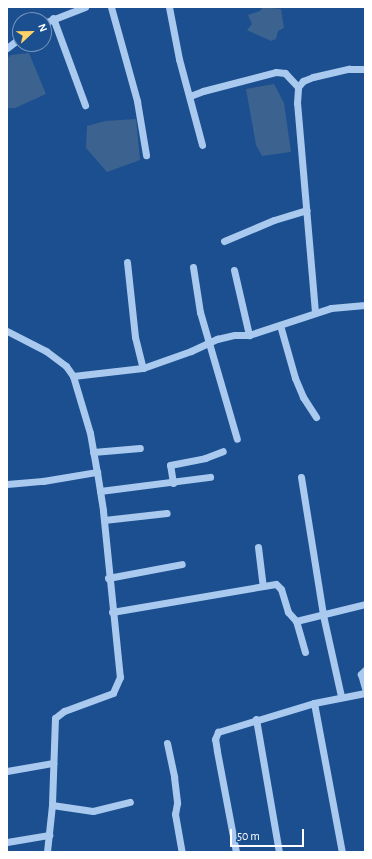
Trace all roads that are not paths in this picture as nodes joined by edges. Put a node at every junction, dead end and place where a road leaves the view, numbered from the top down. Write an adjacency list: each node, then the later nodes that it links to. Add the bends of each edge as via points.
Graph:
1 (85, 7): 4 (street)
2 (111, 7): 10 (street, via 137,100)
3 (169, 7): 7 (street, via 179,59)
4 (53, 18): 8 (street)
5 (365, 69): 6 (street, via 349,69 313,77 303,81)
6 (298, 87): 7 (street, via 285,73 276,72); 11 (street, via 297,103)
7 (190, 96): 9 (street)
8 (85, 105)
9 (202, 145)
10 (146, 155)
11 (306, 210): 12 (street); 17 (street)
12 (224, 241)
13 (127, 262): 22 (street, via 135,337)
14 (193, 267): 21 (street, via 200,312)
15 (234, 270): 20 (street)
16 (365, 305): 17 (street)
17 (315, 312): 18 (street)
18 (280, 325): 20 (street); 24 (street, via 295,378)
19 (7, 332): 23 (street, via 46,351 66,366)
20 (249, 335): 21 (street, via 235,335)
21 (209, 343): 22 (street); 25 (street)
22 (143, 368): 23 (street)
23 (73, 376): 28 (street)
24 (316, 417)
25 (237, 439)
26 (140, 448): 28 (street)
27 (223, 451): 32 (street, via 205,458 170,465)
28 (94, 452): 29 (street)
29 (97, 472): 33 (street); 34 (street)
30 (210, 477): 32 (street)
31 (301, 477): 43 (street)
32 (173, 483): 34 (street)
33 (7, 484)
34 (100, 490): 36 (street)
35 (167, 513): 36 (street)
36 (104, 520): 39 (street)
37 (258, 546): 40 (street)
38 (182, 564): 39 (street)
39 (108, 578): 42 (street)
40 (263, 586): 42 (street); 44 (street, via 279,586 288,612)
41 (365, 604): 43 (street)
42 (112, 612): 53 (street, via 120,677 113,693 64,711 55,718)
43 (323, 615): 44 (street); 49 (street)
44 (296, 621): 45 (street)
45 (304, 652)
46 (365, 670): 47 (street, via 361,674)
47 (365, 688)
48 (365, 693): 49 (street)
49 (341, 696): 50 (street)
50 (314, 703): 51 (street); 63 (street)
51 (256, 719): 61 (street, via 218,732 216,735); 62 (street)
52 (167, 743): 60 (street, via 174,777 177,803 175,814)
53 (53, 763): 54 (street); 56 (street)
54 (7, 771)
55 (130, 802): 56 (street, via 93,811)
56 (52, 805): 57 (street)
57 (49, 836): 58 (street); 59 (street)
58 (7, 842)
59 (47, 852)
60 (182, 852)
61 (236, 852)
62 (280, 852)
63 (342, 852)

